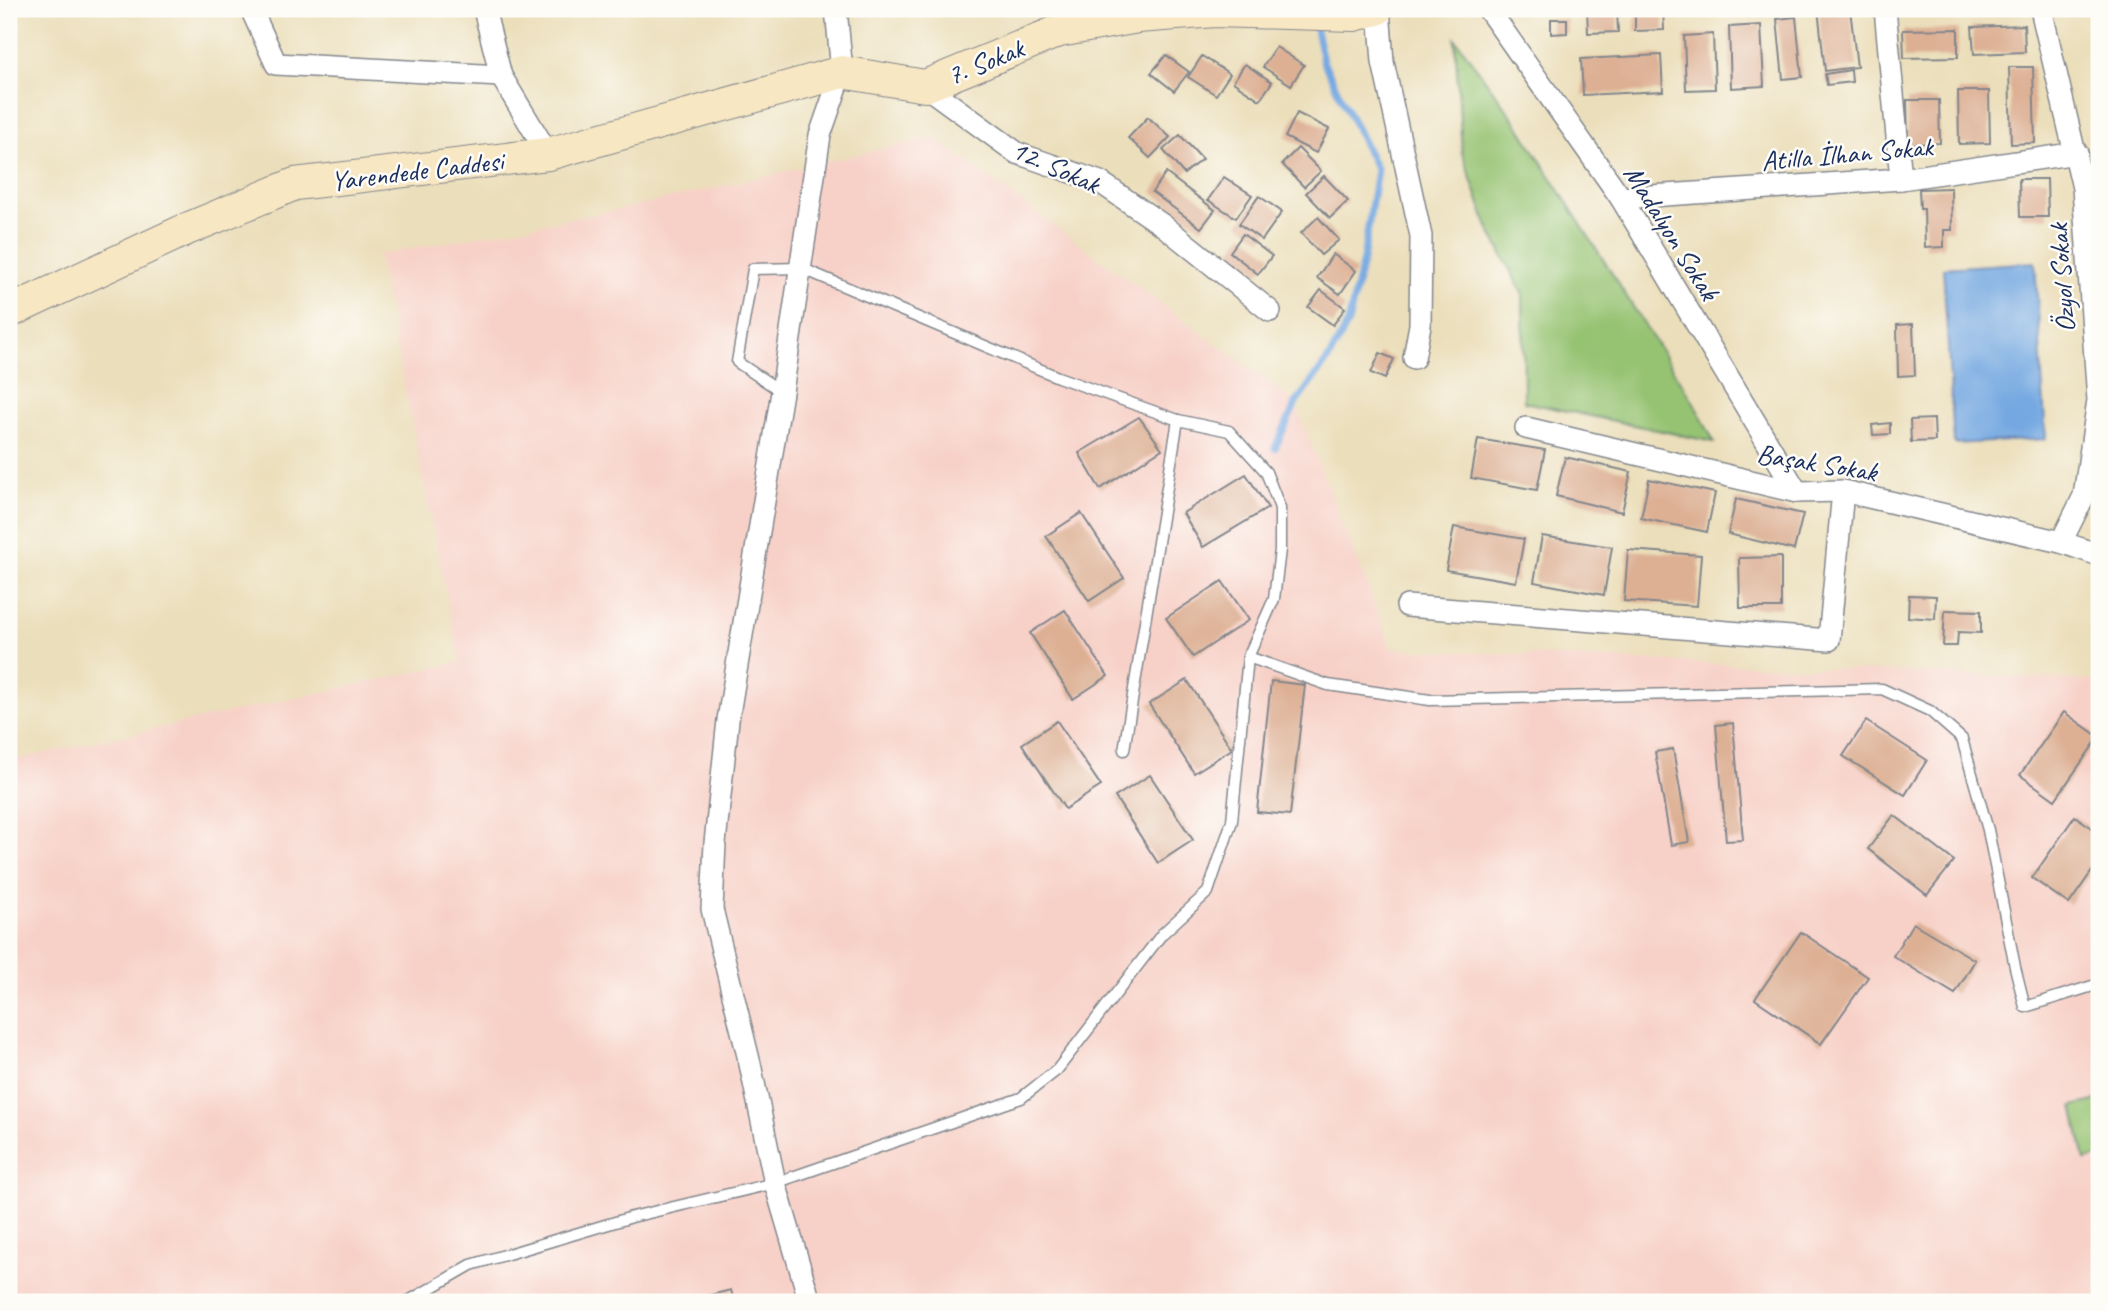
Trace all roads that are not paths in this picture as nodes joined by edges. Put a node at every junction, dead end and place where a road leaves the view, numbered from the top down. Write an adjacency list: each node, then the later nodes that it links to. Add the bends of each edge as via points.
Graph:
1 (251, 9): 10 (street, via 275,64)
2 (484, 9): 10 (street)
3 (836, 9): 9 (street)
4 (1378, 9): 8 (main road, 7. Sokak, via 1354,15); 20 (street, via 1383,62 1420,236 1420,325)
5 (1488, 9): 16 (street, Madalyon Sokak)
6 (1885, 9): 14 (street)
7 (2041, 9): 12 (street, Özyol Sokak)
8 (1200, 10): 11 (main road, 7. Sokak, via 1059,30)
9 (842, 72): 11 (main road, 12. Sokak); 13 (main road, Yarendede Caddesi); 17 (street, via 820,135)
10 (501, 76): 13 (street)
11 (925, 86): 18 (street, 12. Sokak, via 1017,153 1100,182 1164,226)
12 (2077, 153): 14 (street, Atilla İlhan Sokak); 15 (street, Özyol Sokak)
13 (548, 154): 19 (main road, Yarendede Caddesi, via 295,184)
14 (1901, 179): 16 (street, Atilla İlhan Sokak)
15 (2091, 187): 24 (street, Özyol Sokak, via 2098,400)
16 (1621, 198): 26 (street, Madalyon Sokak)
17 (801, 268): 21 (street); 21 (lane, via 753,270 737,362); 22 (lane, via 1058,377)
18 (1270, 311)
19 (9, 312)
20 (1414, 358)
21 (782, 392): 33 (street, via 728,720 712,909)
22 (1178, 420): 30 (lane, via 1229,431 1266,472 1280,508 1274,599); 31 (lane)
23 (1526, 428): 26 (street, Başak Sokak)
24 (2095, 442): 27 (street, Özyol Sokak, via 2084,496)
25 (1843, 491): 26 (street, Başak Sokak); 27 (street, Başak Sokak); 29 (street, via 1829,639)
26 (1797, 492)
27 (2061, 542): 28 (street, Başak Sokak)
28 (2099, 555)
29 (1407, 606)
30 (1248, 657): 32 (lane, via 1328,685 1430,700 1882,689 1930,710 1962,739 1987,830 2025,1007); 33 (lane, via 1233,821 1208,892 1162,934 1057,1070 1021,1098)
31 (1124, 750)
32 (2099, 985)
33 (775, 1183): 34 (lane, via 632,1217 471,1265); 35 (street)
34 (407, 1302)
35 (810, 1302)

